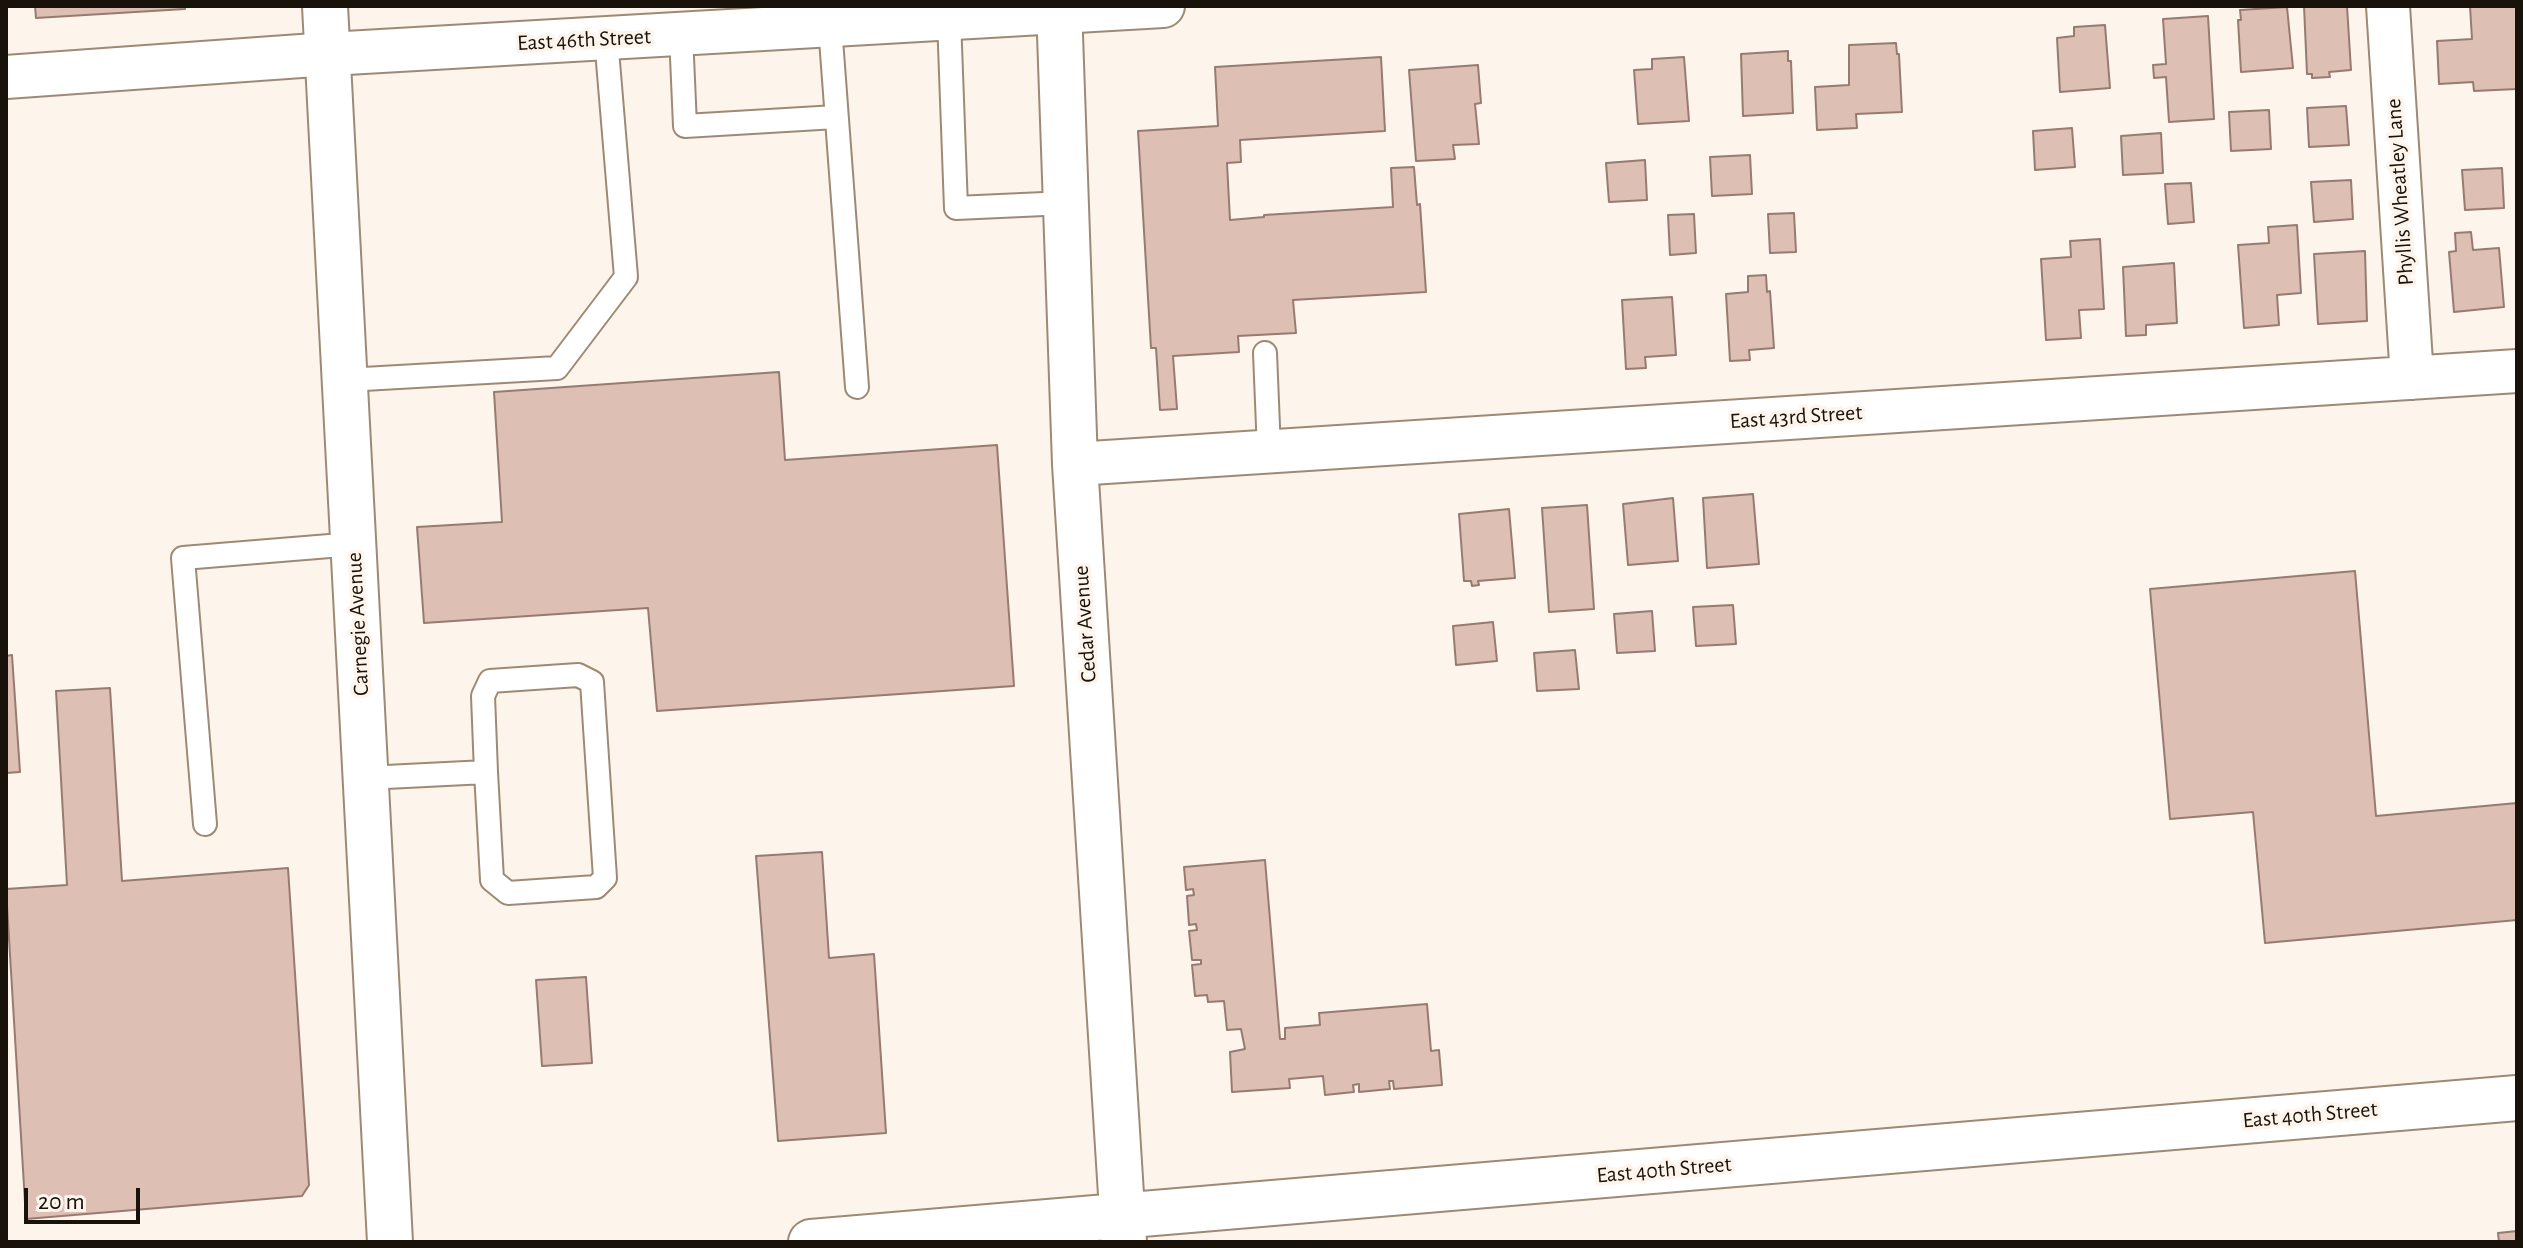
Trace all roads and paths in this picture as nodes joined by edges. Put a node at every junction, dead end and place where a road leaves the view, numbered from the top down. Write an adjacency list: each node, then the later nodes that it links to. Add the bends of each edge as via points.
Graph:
1 (325, 6): 9 (street, Carnegie Avenue)
2 (1163, 6): 4 (street, East 46th Street)
3 (2388, 6): 15 (street, Phyllis Wheatley Lane)
4 (1059, 9): 5 (street, East 46th Street); 12 (street, Cedar Avenue)
5 (949, 19): 6 (street, East 46th Street); 12 (lane, via 956,208)
6 (830, 26): 7 (street, East 46th Street); 11 (lane)
7 (681, 34): 8 (street, East 46th Street); 11 (lane, via 685,126)
8 (606, 38): 9 (street, East 46th Street); 16 (lane, via 626,277 557,368)
9 (329, 54): 10 (street, East 46th Street); 16 (street, Carnegie Avenue)
10 (6, 77)
11 (836, 117): 17 (lane)
12 (1066, 203): 19 (street, Cedar Avenue)
13 (1265, 353): 18 (lane)
14 (2517, 371): 15 (street, East 43rd Street)
15 (2412, 378): 18 (street, East 43rd Street)
16 (346, 380): 20 (street, Carnegie Avenue)
17 (857, 387)
18 (1269, 451): 19 (street, East 43rd Street)
19 (1075, 464): 25 (street, Cedar Avenue)
20 (354, 544): 22 (street, Carnegie Avenue); 23 (lane, via 183,558)
21 (486, 772): 21 (lane, via 492,880 508,893 596,887 605,878 592,682 578,675 490,681 483,696); 22 (lane)
22 (366, 778): 26 (street, Carnegie Avenue)
23 (205, 824)
24 (2517, 1098): 25 (street, East 40th Street)
25 (1122, 1229): 27 (street, East 40th Street)
26 (390, 1242)
27 (811, 1242)

